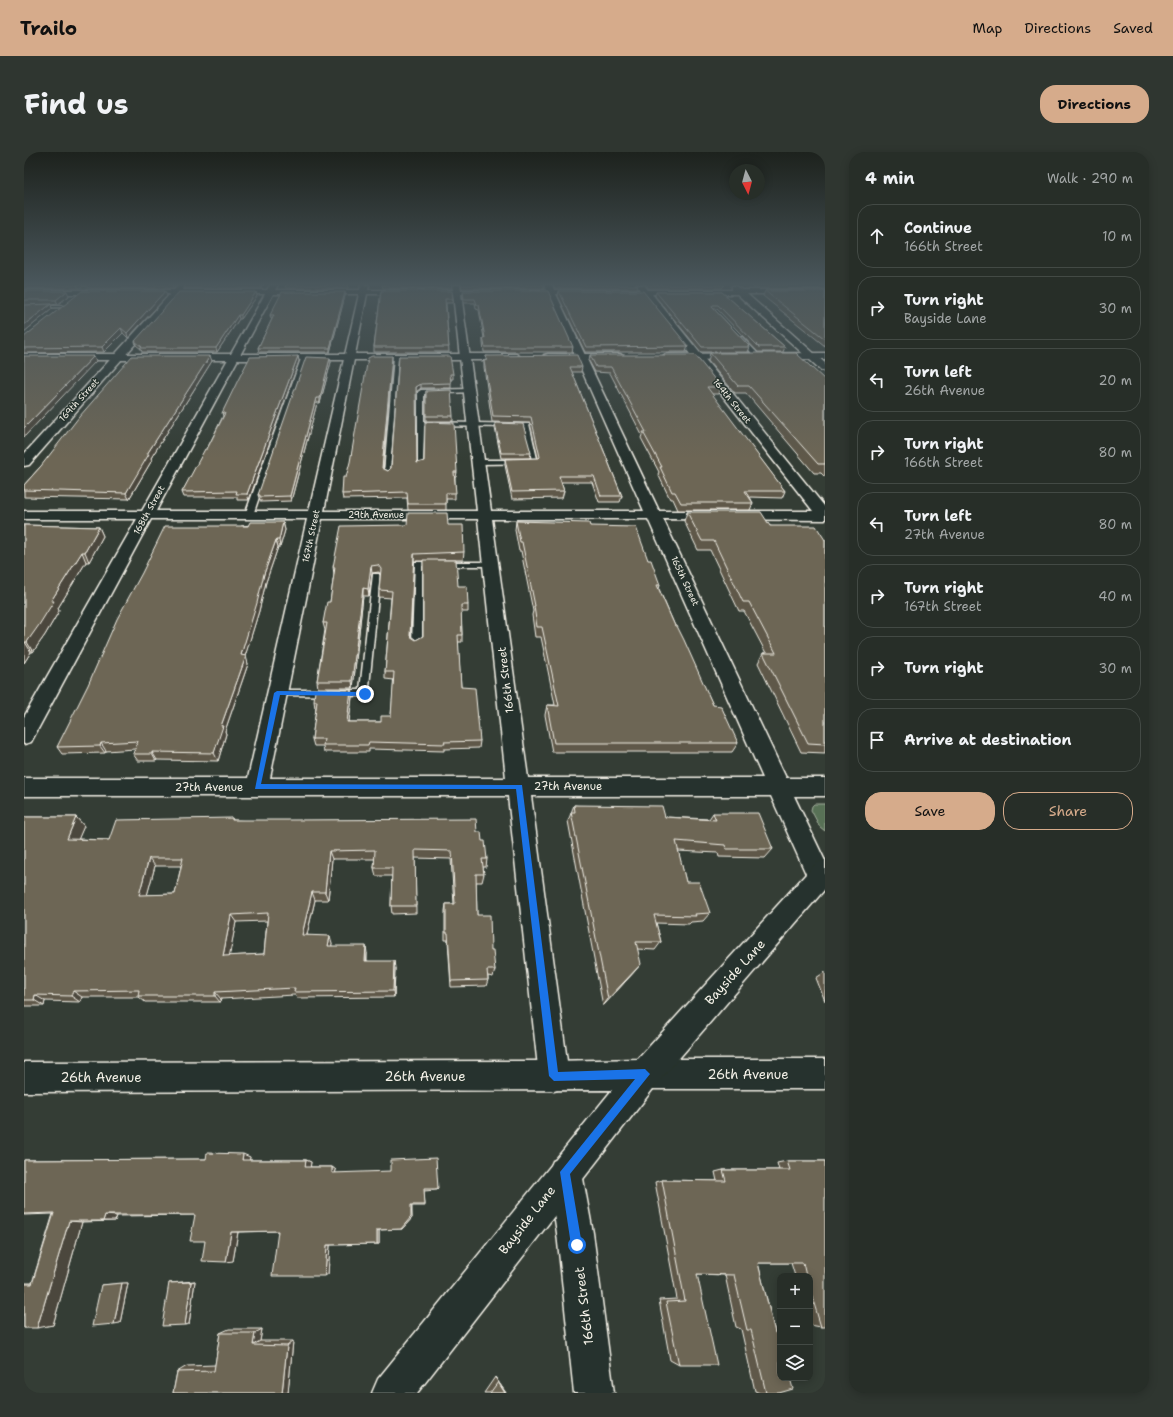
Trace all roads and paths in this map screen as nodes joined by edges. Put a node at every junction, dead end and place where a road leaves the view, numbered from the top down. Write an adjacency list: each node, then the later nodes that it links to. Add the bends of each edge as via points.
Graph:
1 (130, 343): 12 (street, 169th Street)
2 (242, 343): 13 (street, 168th Street)
3 (353, 343): 15 (street, 167th Street)
4 (463, 343): 17 (street, 166th Street)
5 (575, 343): 18 (street, 165th Street)
6 (686, 343): 21 (street, 164th Street)
7 (744, 343): 22 (lane)
8 (797, 343): 9 (street)
9 (812, 356): 10 (street); 22 (street); 23 (street)
10 (825, 356)
11 (24, 357): 12 (street)
12 (118, 357): 13 (street); 27 (street, 169th Street)
13 (234, 357): 14 (street); 32 (street, 168th Street)
14 (304, 357): 15 (street); 33 (lane)
15 (350, 357): 16 (street); 34 (street, 167th Street)
16 (396, 357): 17 (street); 30 (lane)
17 (465, 357): 18 (street); 24 (street, 166th Street)
18 (582, 357): 19 (street); 36 (street, 165th Street)
19 (628, 357)
20 (659, 357): 21 (street)
21 (697, 357): 22 (street); 37 (street, 164th Street)
22 (758, 357)
23 (825, 368)
24 (470, 391): 25 (lane, via 421,392); 26 (street, 166th Street)
25 (420, 424): 26 (lane); 29 (lane)
26 (474, 424): 28 (street, 166th Street); 28 (lane, via 527,425 536,462)
27 (24, 462)
28 (479, 462): 35 (street, 166th Street)
29 (420, 466)
30 (387, 473)
31 (24, 515): 32 (street, 29th Avenue)
32 (146, 515): 33 (street, 29th Avenue); 42 (street, 168th Street)
33 (249, 515): 34 (street, 29th Avenue)
34 (316, 515): 35 (street, 29th Avenue); 41 (street, 167th Street)
35 (486, 515): 36 (street, 29th Avenue); 38 (street, 166th Street)
36 (654, 515): 37 (street, 29th Avenue); 46 (street, 165th Street)
37 (825, 515)
38 (492, 564): 40 (lane, via 418,564); 43 (street, 166th Street)
39 (376, 576): 41 (lane, via 365,694)
40 (417, 643)
41 (277, 693): 45 (street, 167th Street)
42 (24, 736)
43 (519, 786): 45 (street, 27th Avenue); 46 (street, 27th Avenue); 51 (street, 166th Street)
44 (24, 787): 45 (street, 27th Avenue)
45 (257, 787)
46 (779, 787): 47 (street, 27th Avenue); 48 (street, 165th Street, via 807,853)
47 (825, 787)
48 (822, 874): 49 (street, Bayside Lane)
49 (645, 1074): 50 (street, 26th Avenue); 51 (street, 26th Avenue); 53 (street, Bayside Lane)
50 (825, 1074)
51 (554, 1076): 52 (street, 26th Avenue)
52 (24, 1077)
53 (565, 1172): 54 (street, Bayside Lane); 55 (street, 166th Street)
54 (392, 1393)
55 (594, 1393)

